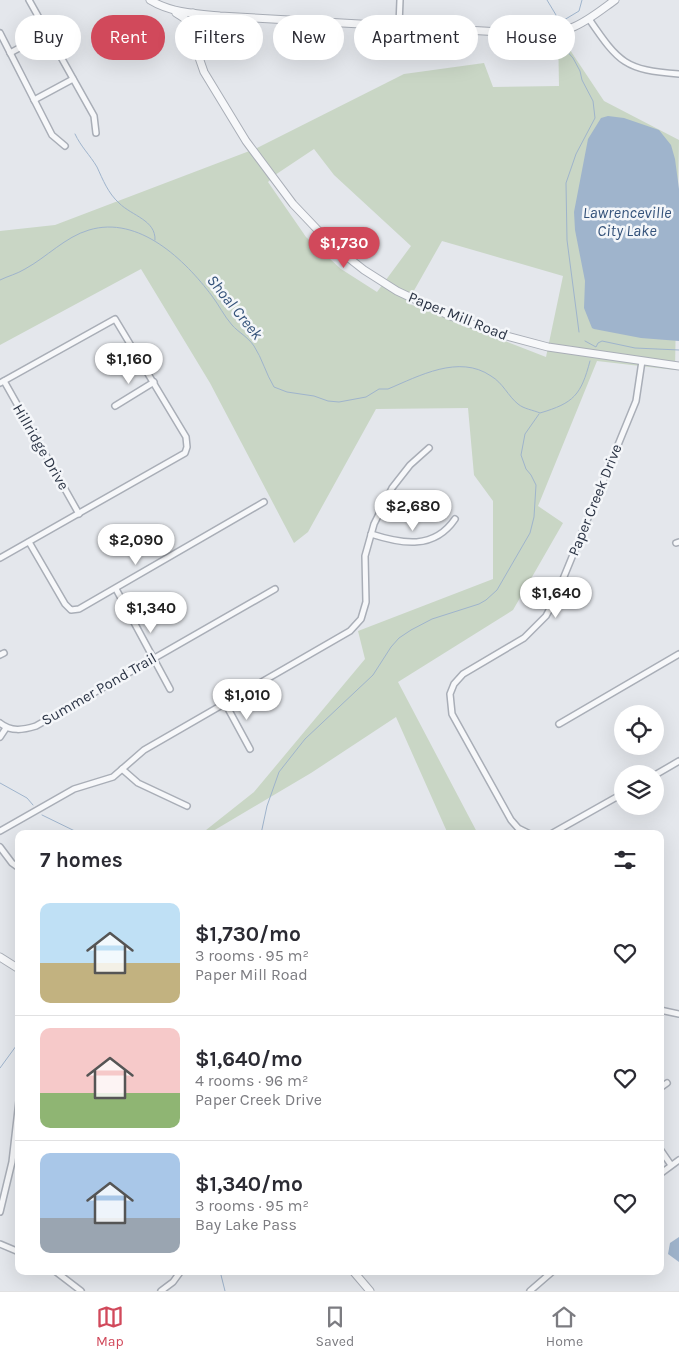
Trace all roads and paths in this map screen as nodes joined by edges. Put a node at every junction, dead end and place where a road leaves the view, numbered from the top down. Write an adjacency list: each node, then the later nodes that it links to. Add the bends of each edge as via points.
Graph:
1 (28, 0): 7 (street)
2 (150, 0): 5 (street)
3 (400, 0): 10 (street)
4 (615, 0): 12 (street)
5 (165, 7): 6 (street); 8 (street)
6 (193, 13): 9 (street)
7 (37, 15)
8 (180, 15)
9 (211, 15)
10 (399, 15)
11 (263, 18): 13 (street)
12 (589, 19): 14 (street, via 570,28 545,33); 20 (street, via 606,44 628,65)
13 (354, 23)
14 (478, 30)
15 (0, 33): 17 (street)
16 (15, 50): 17 (street)
17 (10, 53): 22 (street)
18 (62, 60): 21 (street)
19 (200, 60): 25 (street, Paper Mill Road, via 246,141 293,204 331,244 364,270 438,310 492,332 548,347)
20 (679, 74)
21 (73, 79): 22 (street); 23 (street, via 94,116)
22 (34, 100): 24 (street, via 52,135)
23 (96, 133)
24 (65, 146)
25 (642, 361): 26 (street, Paper Mill Road); 54 (street, Paper Creek Drive, via 636,401 546,616 524,638 463,674 450,694 452,714 511,820)
26 (679, 366)
27 (2, 382): 28 (street, via 115,319); 32 (street, Hillridge Drive)
28 (154, 382): 29 (street); 32 (street, via 186,437 185,453)
29 (115, 406)
30 (429, 448): 34 (street, via 392,488)
31 (264, 502): 38 (street)
32 (79, 514): 35 (street)
33 (455, 519): 34 (street, via 447,531 424,541 394,542)
34 (370, 534): 43 (street, via 365,556 366,602 361,619 350,631)
35 (30, 542): 37 (street); 38 (street, via 64,604 71,610)
36 (0, 550): 37 (street)
37 (2, 557)
38 (116, 589): 41 (street)
39 (274, 589): 41 (street, Summer Pond Trail)
40 (679, 654): 45 (street)
41 (153, 658): 42 (street); 46 (street, Summer Pond Trail, via 36,726)
42 (170, 689)
43 (225, 703): 48 (street); 50 (street, via 144,750)
44 (0, 723): 46 (street)
45 (559, 724)
46 (6, 728): 47 (street)
47 (0, 737)
48 (250, 749)
49 (679, 761): 51 (street)
50 (122, 768): 53 (street, via 138,783); 56 (street, via 113,777 74,789)
51 (664, 770)
52 (614, 799): 55 (street)
53 (187, 806)
54 (522, 830)
55 (559, 830)
56 (0, 831)
57 (0, 847): 58 (street)
58 (15, 865)
59 (0, 957): 60 (street)
60 (15, 966)
61 (664, 1011): 62 (street)
62 (679, 1014)
63 (667, 1083): 64 (street)
64 (664, 1085)
65 (15, 1136): 68 (street)
66 (664, 1155): 70 (street)
67 (679, 1160): 70 (street)
68 (12, 1162): 69 (street); 72 (street)
69 (15, 1162)
70 (671, 1165): 71 (street)
71 (664, 1171)
72 (0, 1212)
73 (0, 1244): 74 (street)
74 (15, 1250)
75 (59, 1275): 79 (street)
76 (178, 1275): 80 (street)
77 (359, 1275): 81 (street)
78 (548, 1275): 82 (street)
79 (81, 1291)
80 (161, 1291)
81 (370, 1291)
82 (530, 1291)

